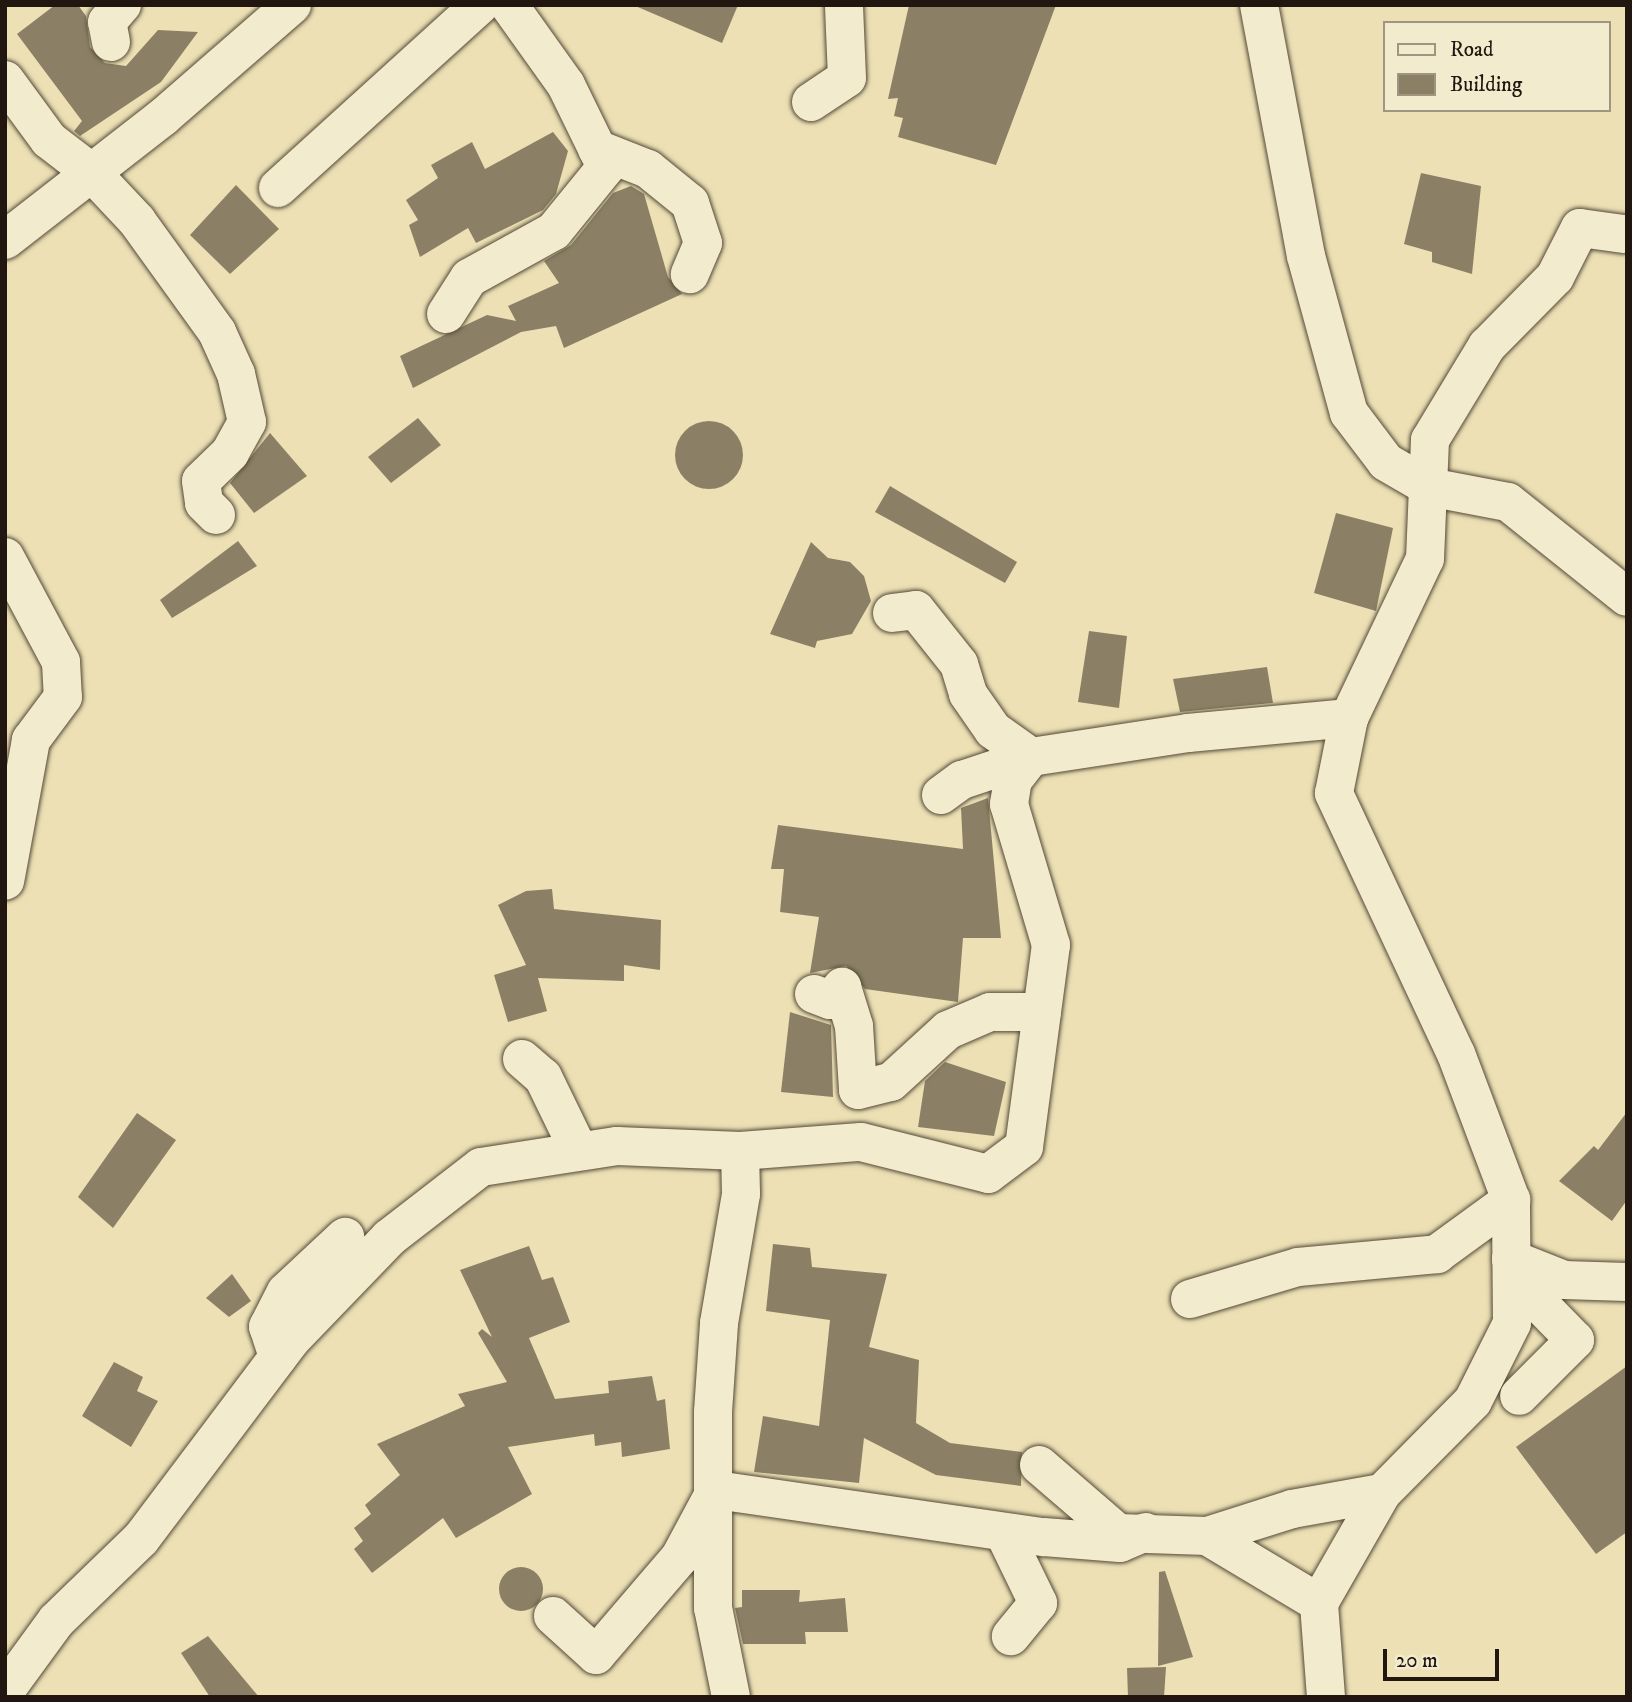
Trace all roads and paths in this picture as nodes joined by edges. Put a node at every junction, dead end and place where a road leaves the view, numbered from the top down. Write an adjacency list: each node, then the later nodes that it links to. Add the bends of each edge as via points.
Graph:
1 (122, 5): 7 (street, via 107,22)
2 (292, 5): 11 (street)
3 (480, 5): 12 (street)
4 (509, 5): 10 (street, via 566,85)
5 (844, 5): 9 (street, via 847,78)
6 (1259, 5): 17 (street, via 1306,256 1349,413 1386,462)
7 (111, 42)
8 (5, 80): 11 (street, via 49,140)
9 (811, 102)
10 (597, 149): 15 (street, via 648,169 690,203 703,243); 16 (street, via 606,167 554,231 469,278)
11 (92, 173): 14 (street); 18 (street, via 136,221 217,332 236,374 247,422 230,453 201,481 204,503)
12 (278, 188)
13 (1624, 234): 17 (street, via 1580,228 1555,277 1487,346 1430,440)
14 (5, 240)
15 (690, 274)
16 (446, 314)
17 (1429, 486): 20 (street, via 1508,502); 22 (street, via 1425,559)
18 (216, 515)
19 (5, 557): 25 (street, via 61,662 63,696 31,740)
20 (1627, 597)
21 (892, 613): 23 (street, via 916,610 959,664 968,694 992,730)
22 (1349, 719): 23 (street, via 1188,733); 31 (street, via 1334,793 1456,1054)
23 (1031, 758): 24 (street, via 962,780); 27 (street, via 1013,780 1009,804 1051,945)
24 (941, 795)
25 (5, 881)
26 (814, 994): 27 (street, via 830,1000 842,987 854,1026 858,1090 891,1082 948,1030 990,1012)
27 (1042, 1012): 30 (street, via 1024,1147 988,1174 861,1143)
28 (522, 1059): 29 (street, via 544,1077)
29 (579, 1151): 30 (street, via 617,1146); 36 (street, via 481,1167 389,1238)
30 (740, 1151): 39 (street, via 741,1194 719,1323)
31 (1511, 1200): 33 (street); 35 (street, via 1437,1254 1298,1267)
32 (345, 1237): 36 (street, via 286,1292 268,1327)
33 (1511, 1259): 34 (street, via 1564,1280); 37 (street, via 1526,1290 1575,1340); 40 (street, via 1512,1323 1473,1401)
34 (1627, 1282)
35 (1190, 1298)
36 (278, 1357): 47 (street, via 141,1539 56,1621)
37 (1519, 1396)
38 (1039, 1465): 41 (street, via 1118,1533)
39 (716, 1490): 42 (street); 45 (street, via 680,1557 596,1654); 48 (street, via 713,1608)
40 (1382, 1493): 43 (street, via 1292,1508); 44 (street)
41 (1146, 1532): 42 (street, via 1120,1543); 43 (street)
42 (1004, 1533): 46 (street, via 1038,1603)
43 (1207, 1536): 44 (street)
44 (1319, 1603): 49 (street)
45 (553, 1616)
46 (1011, 1636)
47 (5, 1691)
48 (731, 1697)
49 (1326, 1697)

